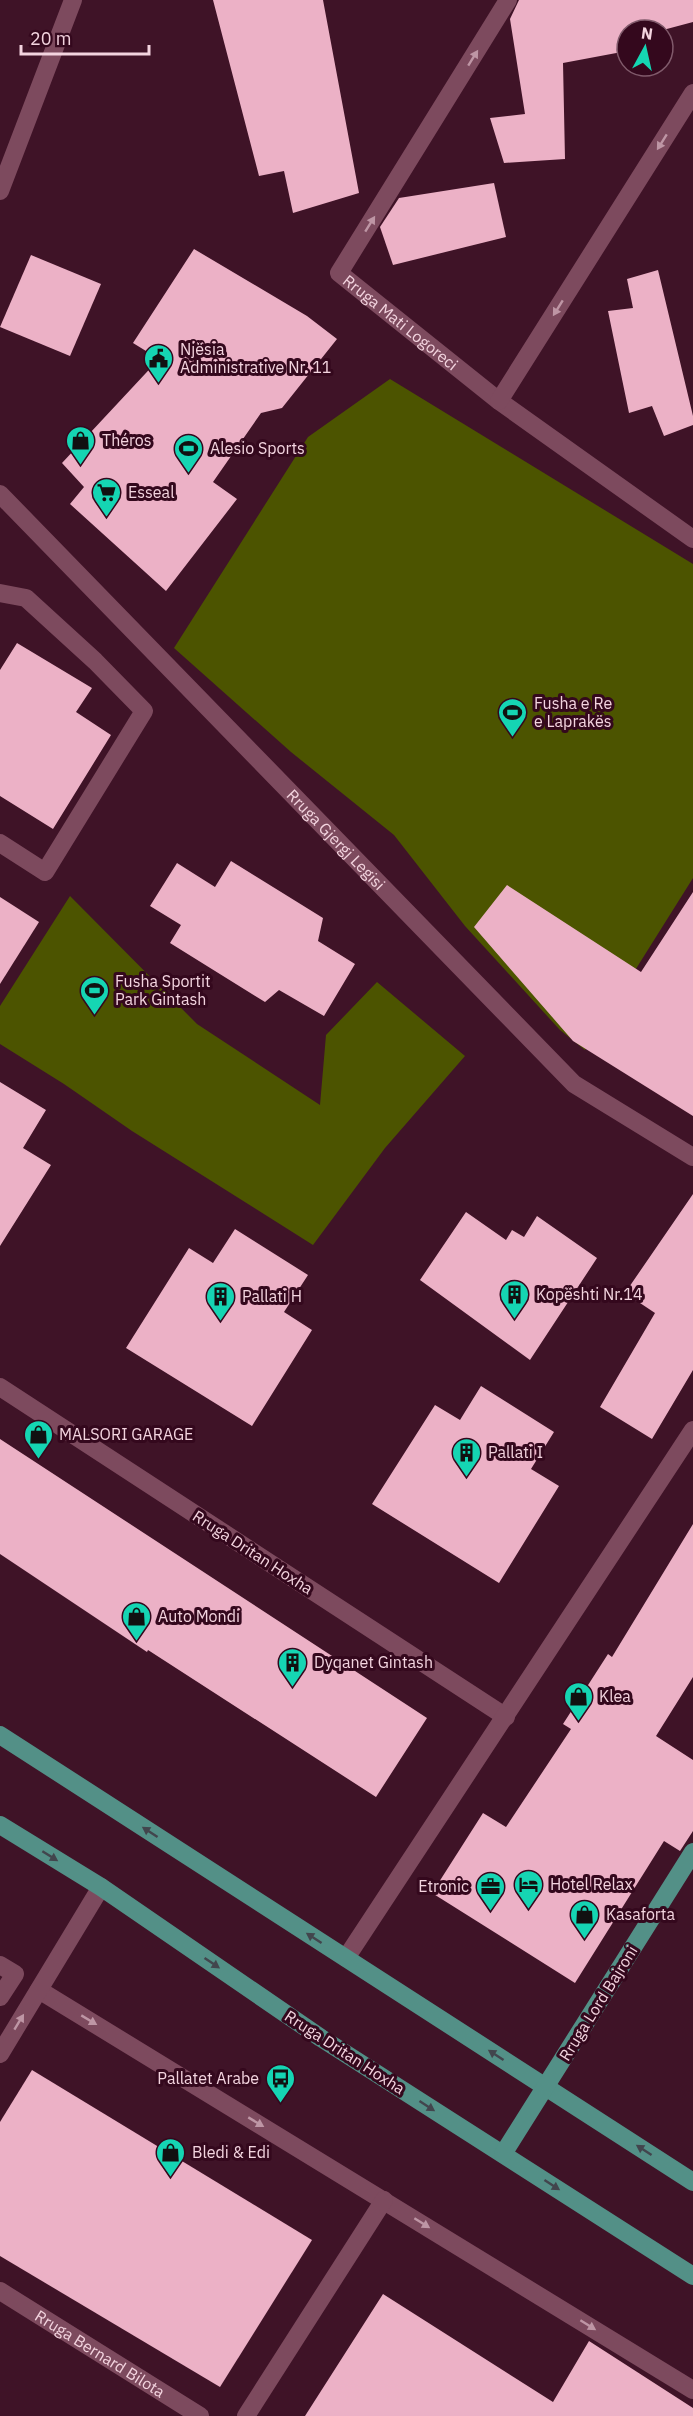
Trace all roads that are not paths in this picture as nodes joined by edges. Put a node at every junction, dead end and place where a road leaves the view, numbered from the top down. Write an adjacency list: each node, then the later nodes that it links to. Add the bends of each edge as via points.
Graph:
1 (73, 0): 4 (street)
2 (508, 0): 5 (street, Rruga Mati Logoreci, one-way to 2, via 339,273)
3 (693, 93): 5 (street, one-way to 5)
4 (0, 191)
5 (499, 401): 7 (street, Rruga Mati Logoreci)
6 (0, 494): 10 (street, Rruga Gjergj Legisi, via 573,1084)
7 (692, 537)
8 (0, 593): 9 (street, via 26,598 144,711 45,872)
9 (0, 843)
10 (693, 1157)
11 (0, 1387): 13 (street, Rruga Dritan Hoxha)
12 (693, 1430): 13 (street)
13 (506, 1716): 18 (street)
14 (0, 1735): 18 (main road, one-way to 14)
15 (0, 1825): 17 (main road, Rruga Dritan Hoxha, one-way to 17)
16 (693, 1852): 23 (main road, Rruga Lord Bajroni)
17 (101, 1887): 20 (street); 24 (main road, Rruga Dritan Hoxha, one-way to 24, via 321,2037)
18 (346, 1958): 23 (main road, one-way to 18)
19 (0, 1965): 21 (street, via 15,1974)
20 (39, 1990): 22 (street, one-way to 20); 26 (street, one-way to 26)
21 (0, 1997)
22 (0, 2054)
23 (545, 2087): 24 (main road, Rruga Lord Bajroni); 25 (main road, one-way to 23)
24 (503, 2154): 27 (main road, Rruga Dritan Hoxha, one-way to 27)
25 (693, 2182)
26 (384, 2200): 29 (street, one-way to 29); 31 (street)
27 (693, 2276)
28 (0, 2291): 30 (street, Rruga Bernard Bilota)
29 (693, 2390)
30 (200, 2416)
31 (246, 2416)

